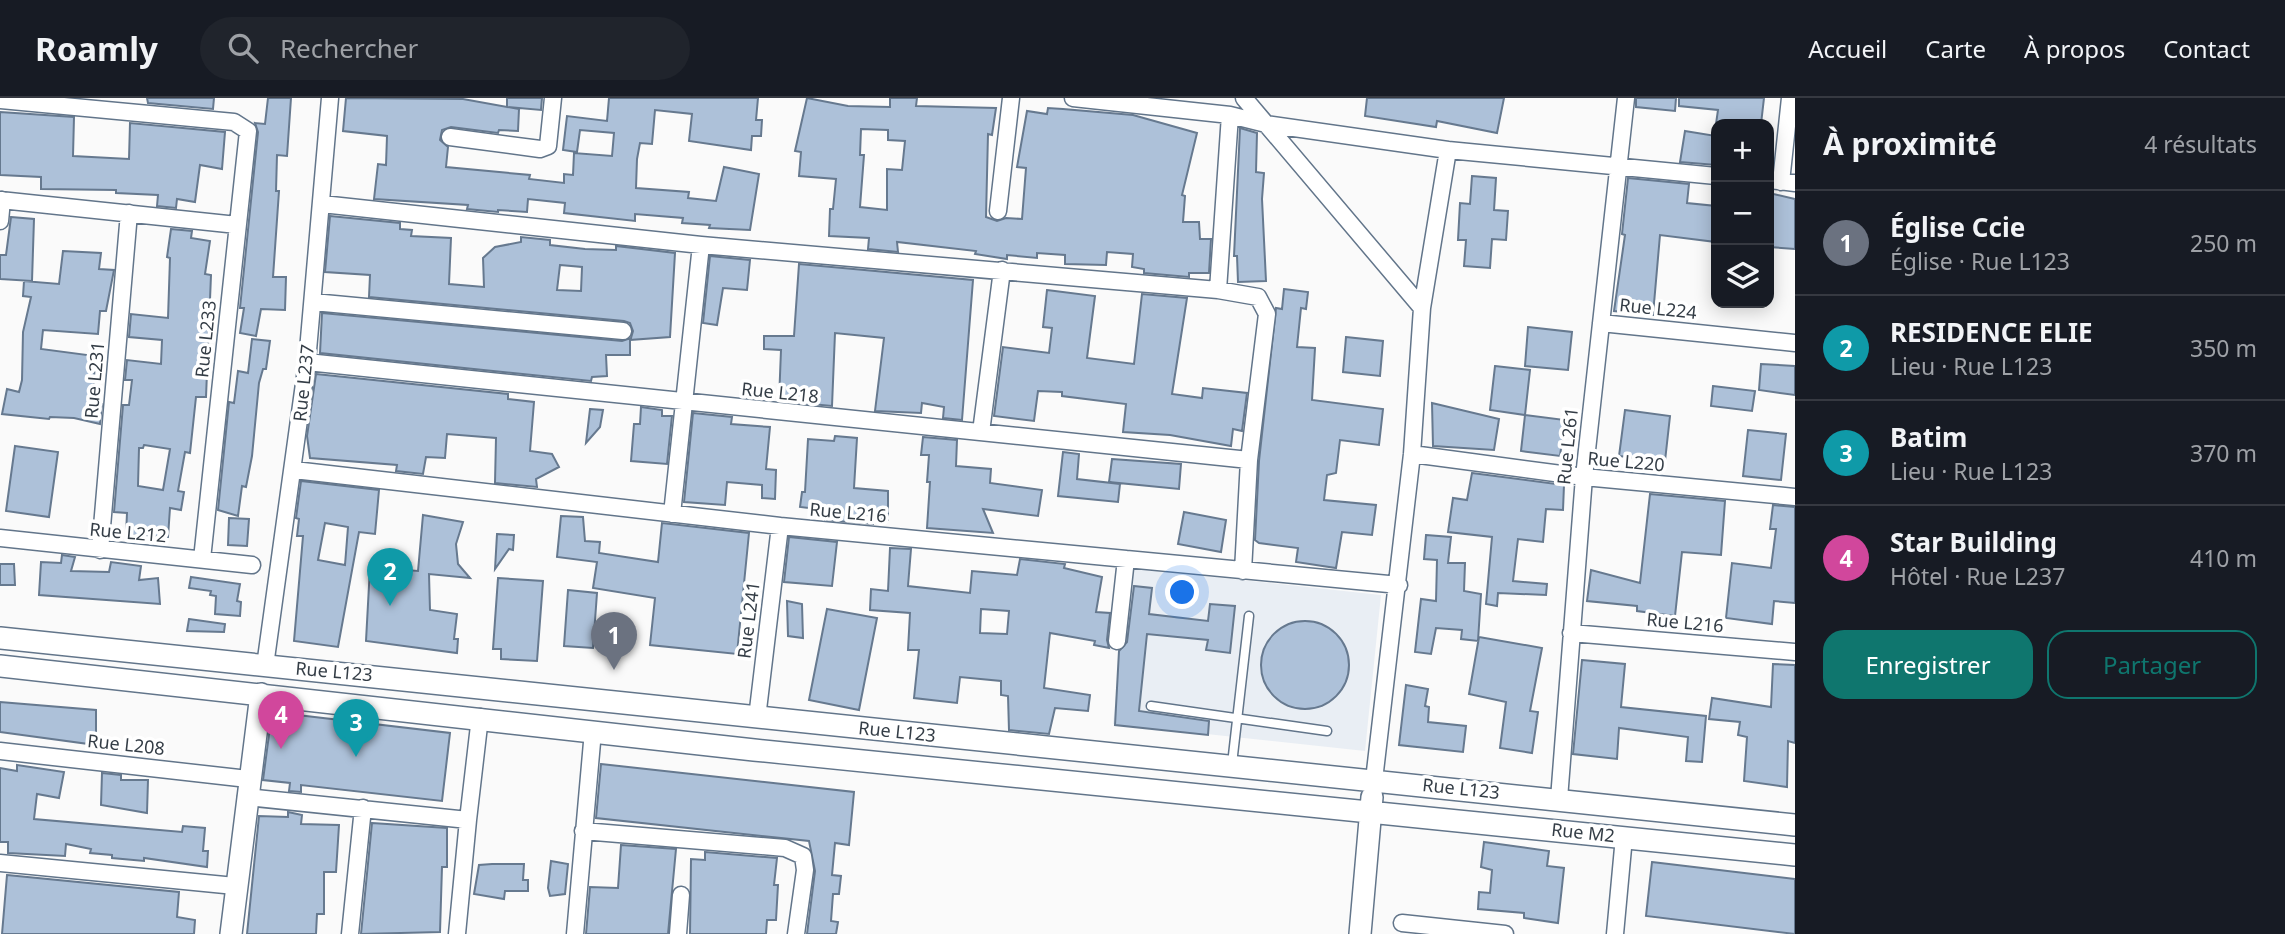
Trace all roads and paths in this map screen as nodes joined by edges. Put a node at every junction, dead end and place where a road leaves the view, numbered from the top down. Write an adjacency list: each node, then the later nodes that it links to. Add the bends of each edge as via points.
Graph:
1 (330, 98): 18 (street, Rue L237)
2 (553, 98): 12 (street, via 548,146 540,149)
3 (1012, 98): 19 (street)
4 (1073, 98): 9 (street)
5 (1244, 98): 11 (street)
6 (1626, 98): 14 (street, Rue L261)
7 (1790, 98): 16 (street)
8 (0, 100): 22 (street, Rue L233, via 243,125 248,131)
9 (1119, 101): 10 (street)
10 (1230, 115): 11 (street); 25 (street)
11 (1266, 124): 13 (street); 27 (street)
12 (450, 137)
13 (1448, 150): 14 (street); 27 (street)
14 (1618, 167): 15 (street); 28 (street, Rue L261)
15 (1711, 176)
16 (1781, 182)
17 (1, 200): 20 (street); 21 (street)
18 (322, 204): 23 (street); 26 (street, Rue L237)
19 (999, 211)
20 (129, 213): 22 (street); 42 (street, Rue L231)
21 (0, 221)
22 (237, 225): 43 (street, Rue L233)
23 (701, 245): 24 (street); 32 (street)
24 (1002, 270): 25 (street); 33 (street)
25 (1218, 290): 35 (street, via 1258,297 1267,314)
26 (313, 302): 29 (street); 31 (street, Rue L237)
27 (1422, 307): 34 (street)
28 (1601, 323): 30 (street, Rue L224); 37 (street, Rue L261)
29 (623, 331)
30 (1795, 343)
31 (307, 362): 32 (street, Rue L218); 36 (street, Rue L237)
32 (682, 403): 33 (street, Rue L218); 39 (street)
33 (981, 432): 35 (street, Rue L218)
34 (1412, 454): 37 (street, Rue L220); 47 (street)
35 (1249, 460): 46 (street)
36 (294, 470): 39 (street, Rue L216); 54 (street, Rue L237)
37 (1584, 477): 38 (street, Rue L220); 49 (street, Rue L261)
38 (1795, 496)
39 (672, 514): 40 (street, Rue L216)
40 (780, 526): 44 (street, Rue L216); 58 (street, Rue L241)
41 (0, 538): 42 (street, Rue L212)
42 (100, 550): 43 (street, Rue L212)
43 (202, 559): 45 (street, Rue L212)
44 (1126, 559): 46 (street, Rue L216); 51 (street)
45 (251, 565)
46 (1243, 571): 47 (street, Rue L216)
47 (1399, 585): 64 (street)
48 (1249, 616): 59 (lane)
49 (1571, 633): 52 (street, Rue L216); 66 (street, Rue L261)
50 (0, 638): 54 (main road, Rue L123)
51 (1116, 641)
52 (1795, 652)
53 (0, 666): 55 (main road, Rue L123)
54 (265, 666): 58 (main road, Rue L123)
55 (261, 694): 57 (main road, Rue L123); 65 (main road)
56 (1150, 706): 59 (lane)
57 (480, 717): 60 (main road, Rue L123); 69 (street)
58 (757, 718): 63 (main road, Rue L123)
59 (1239, 719): 61 (lane); 63 (lane)
60 (593, 731): 68 (main road, Rue L123); 71 (street)
61 (1327, 731)
62 (0, 751): 65 (street, Rue L208)
63 (1232, 767): 64 (main road, Rue L123)
64 (1374, 780): 66 (main road, Rue L123); 68 (main road)
65 (247, 788): 67 (street, Rue L208); 75 (main road)
66 (1559, 799): 70 (main road, Rue L123)
67 (363, 808): 69 (street, Rue L208); 79 (street)
68 (1371, 811): 72 (main road, Rue M2); 84 (main road)
69 (468, 820): 80 (street)
70 (1795, 825)
71 (583, 831): 81 (street); 83 (street, via 785,848 803,856)
72 (1624, 837): 73 (main road, Rue M2); 86 (street)
73 (1795, 855)
74 (0, 863): 75 (street)
75 (235, 886): 78 (main road)
76 (681, 895): 82 (street)
77 (1402, 923): 85 (street)
78 (231, 934)
79 (350, 934)
80 (457, 934)
81 (575, 934)
82 (678, 934)
83 (796, 934)
84 (1360, 934)
85 (1505, 934)
86 (1615, 934)

